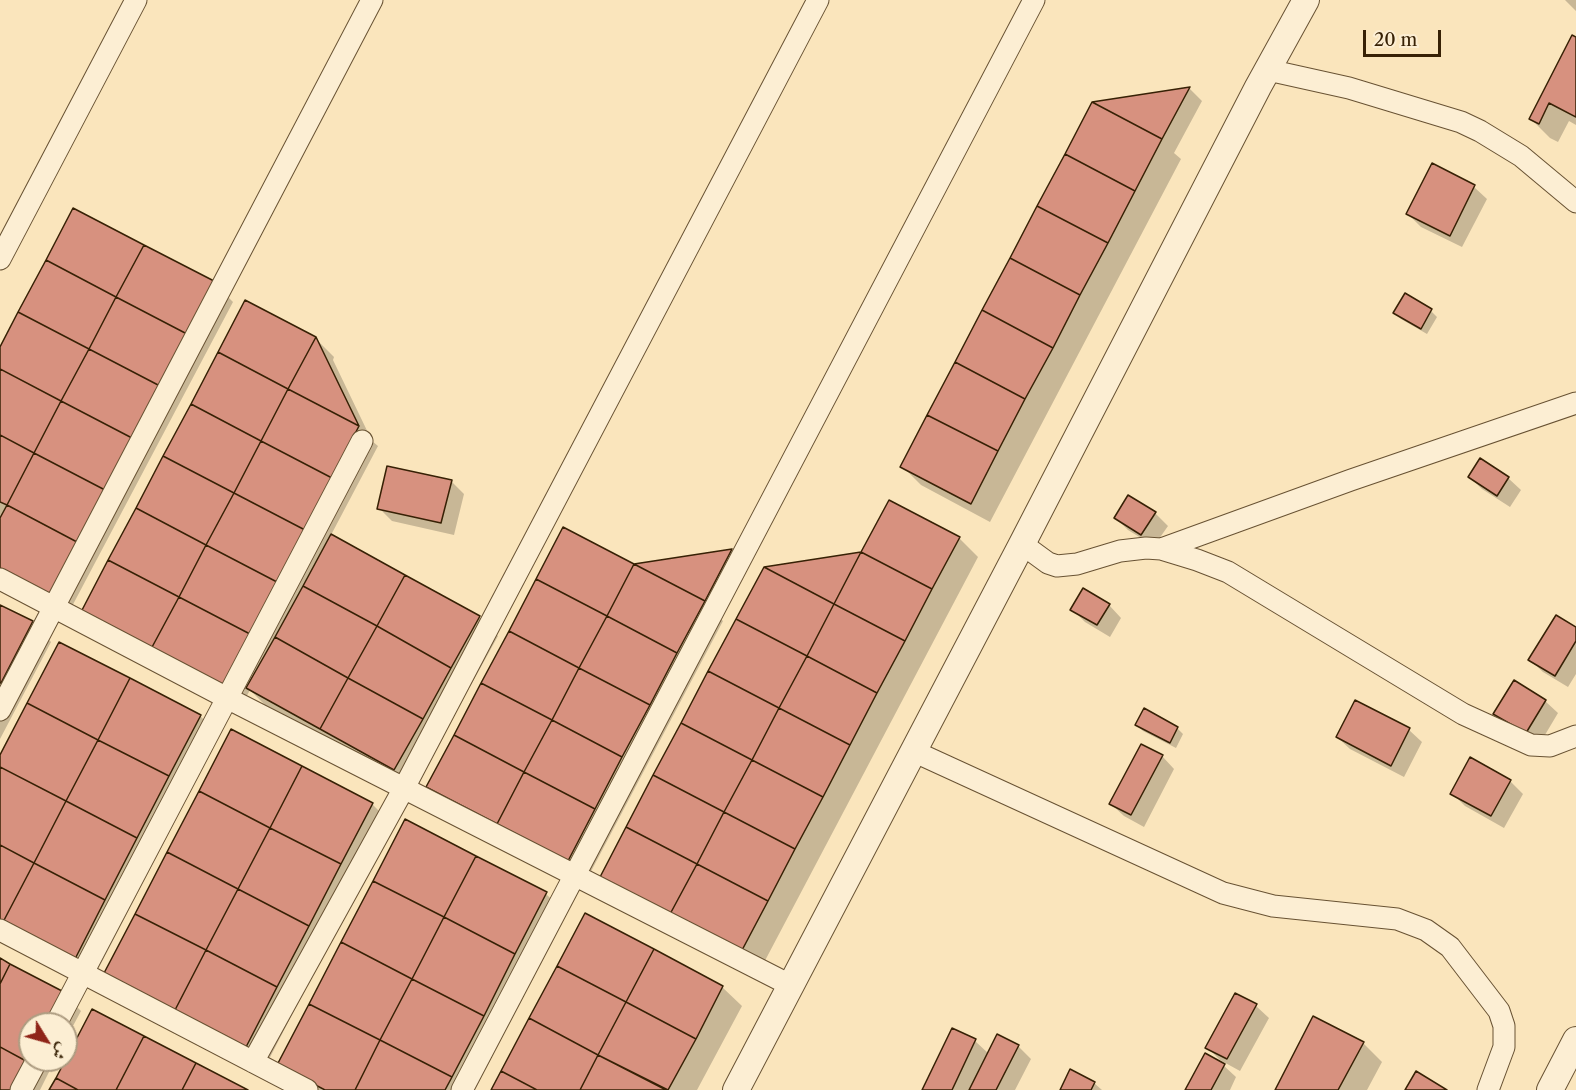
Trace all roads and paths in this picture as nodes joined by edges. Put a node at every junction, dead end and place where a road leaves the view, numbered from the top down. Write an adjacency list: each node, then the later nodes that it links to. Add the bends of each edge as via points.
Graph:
1 (136, 0): 8 (street)
2 (372, 0): 14 (street)
3 (818, 0): 19 (street)
4 (1034, 0): 20 (street)
5 (1306, 0): 6 (street)
6 (1268, 70): 7 (street, via 1349,88 1461,122); 11 (street)
7 (1573, 192)
8 (0, 259)
9 (1576, 403): 12 (street)
10 (362, 441): 15 (street)
11 (1022, 544): 12 (street, via 1057,566 1120,551); 18 (street)
12 (1161, 549): 17 (street, via 1228,572 1462,714 1521,741 1540,747)
13 (0, 579): 14 (street)
14 (53, 608): 15 (street); 16 (street)
15 (227, 698): 19 (street); 22 (street)
16 (0, 710)
17 (1576, 736)
18 (913, 751): 23 (street); 32 (street, via 1223,893 1273,906 1397,919 1426,930 1450,947 1499,1011 1504,1047)
19 (404, 788): 20 (street); 26 (street)
20 (576, 875): 23 (street); 30 (street)
21 (0, 930): 22 (street)
22 (82, 974): 24 (street); 26 (street)
23 (790, 985): 31 (street)
24 (62, 1012)
25 (1576, 1040): 33 (street)
26 (253, 1062): 29 (street)
27 (31, 1072): 28 (street)
28 (21, 1090)
29 (307, 1090)
30 (462, 1090)
31 (736, 1090)
32 (1488, 1090)
33 (1550, 1090)

